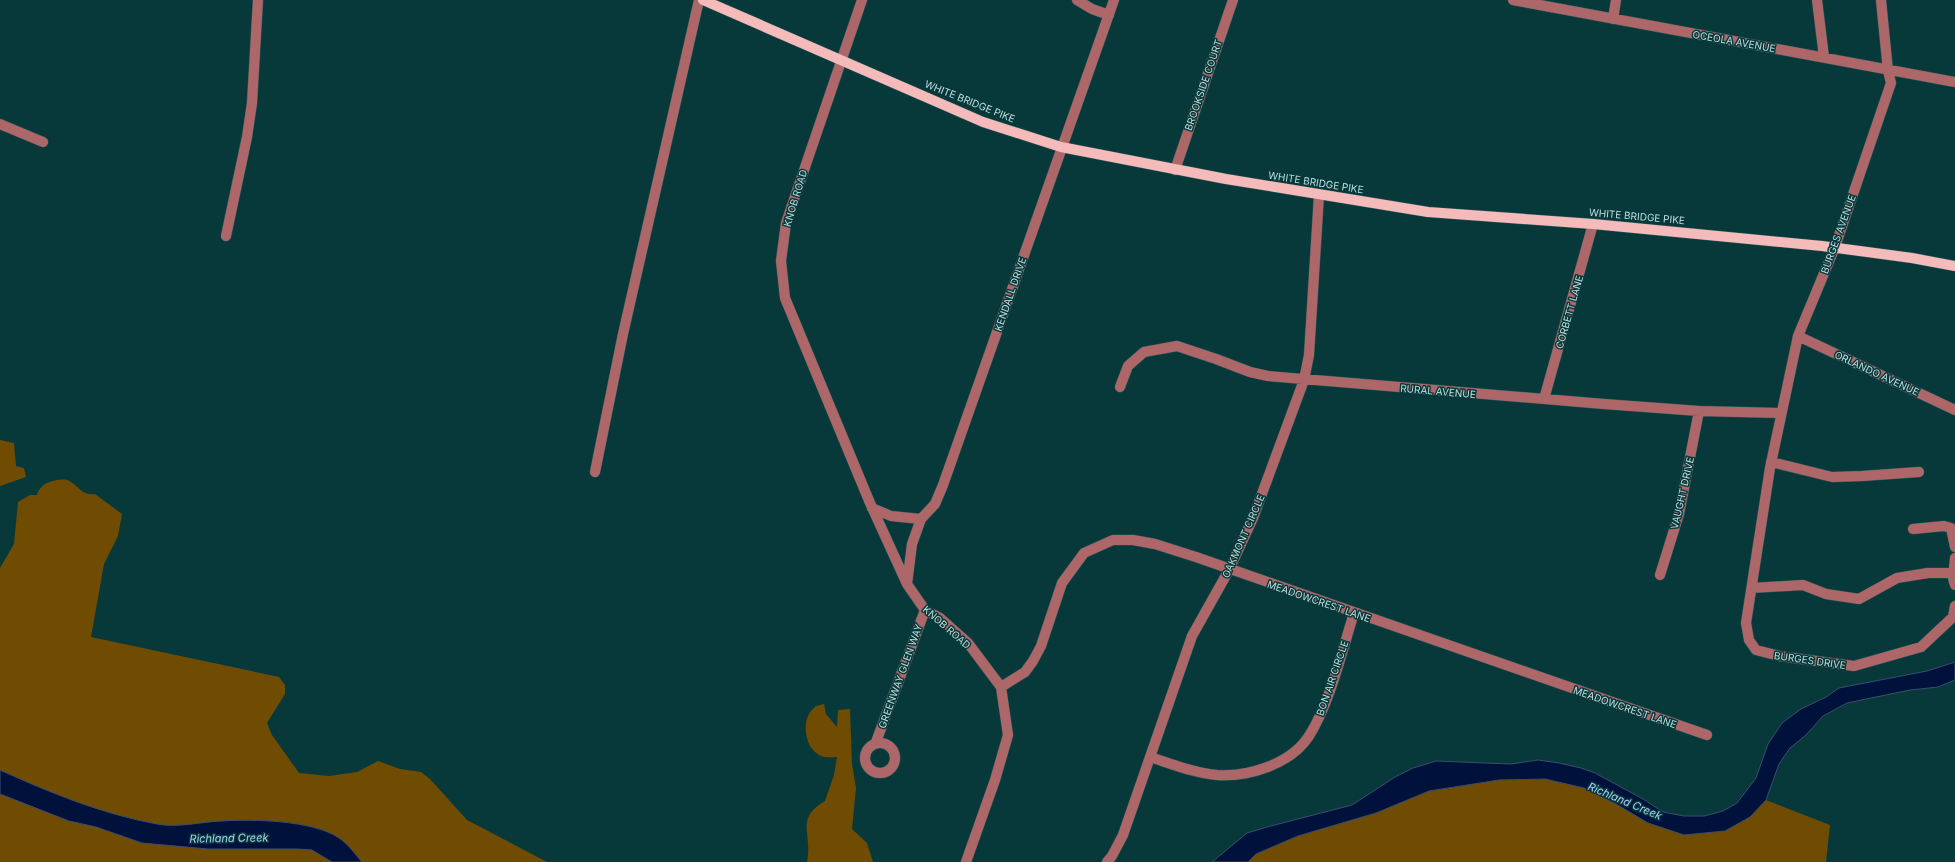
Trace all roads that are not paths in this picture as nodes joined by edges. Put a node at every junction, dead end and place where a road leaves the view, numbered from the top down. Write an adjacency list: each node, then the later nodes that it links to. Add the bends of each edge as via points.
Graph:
1 (258, 0): 25 (street, via 252,103)
2 (698, 0): 36 (street, via 623,334)
3 (703, 0): 16 (main road, WHITE BRIDGE PIKE)
4 (862, 0): 16 (street, KNOB ROAD)
5 (1077, 0): 13 (street)
6 (1114, 0): 13 (street, KENDALL DRIVE)
7 (1233, 0): 22 (street, BROOKSIDE COURT)
8 (1513, 0): 12 (street, OCEOLA AVENUE)
9 (1616, 0): 14 (street)
10 (1817, 0): 15 (street)
11 (1881, 0): 17 (street, BURGES AVENUE)
12 (1526, 1): 14 (street, OCEOLA AVENUE)
13 (1109, 15): 21 (street, KENDALL DRIVE)
14 (1613, 19): 15 (street, OCEOLA AVENUE)
15 (1824, 57): 17 (street, OCEOLA AVENUE)
16 (841, 61): 21 (main road, WHITE BRIDGE PIKE, via 982,122); 38 (street, KNOB ROAD, via 786,223 781,261 785,298)
17 (1888, 71): 18 (street, OCEOLA AVENUE); 26 (street, BURGES AVENUE, via 1891,83)
18 (1955, 82)
19 (0, 124): 20 (street)
20 (43, 142)
21 (1061, 147): 22 (main road, WHITE BRIDGE PIKE); 39 (street, KENDALL DRIVE, via 943,485 935,504)
22 (1174, 170): 23 (main road, WHITE BRIDGE PIKE)
23 (1318, 195): 24 (main road, WHITE BRIDGE PIKE, via 1428,212); 29 (street, OAKMONT CIRCLE, via 1309,355)
24 (1593, 224): 26 (main road, WHITE BRIDGE PIKE); 31 (street, CORBETT LANE)
25 (226, 236)
26 (1835, 248): 27 (main road, WHITE BRIDGE PIKE); 28 (street, BURGES AVENUE)
27 (1955, 266)
28 (1798, 336): 33 (street, ORLANDO AVENUE); 34 (street, BURGES AVENUE)
29 (1304, 380): 30 (street, RURAL AVENUE, via 1250,372 1177,346 1144,352 1128,366); 31 (street, RURAL AVENUE); 43 (street, OAKMONT CIRCLE, via 1253,518)
30 (1120, 387)
31 (1544, 399): 32 (street, RURAL AVENUE)
32 (1699, 410): 34 (street, RURAL AVENUE); 45 (street, VAUGHT DRIVE, via 1679,514)
33 (1955, 410)
34 (1780, 414): 35 (street, BURGES AVENUE)
35 (1770, 465): 37 (street, via 1832,476); 48 (street, BURGES DRIVE)
36 (595, 472)
37 (1919, 472)
38 (872, 508): 39 (street, via 891,516); 46 (street, KNOB ROAD)
39 (921, 520): 46 (street, KENDALL DRIVE, via 912,544)
40 (1912, 529): 41 (street, via 1944,526 1951,528)
41 (1955, 547)
42 (1955, 558): 44 (street)
43 (1229, 570): 51 (street, MEADOWCREST LANE); 52 (street, MEADOWCREST LANE, via 1155,544 1133,540 1112,540 1084,553 1062,583 1034,661 1025,672); 55 (street, OAKMONT CIRCLE, via 1192,636)
44 (1954, 573): 47 (street); 48 (street, via 1928,573 1897,578 1859,599 1826,594 1803,585)
45 (1660, 575)
46 (907, 584): 50 (street, KNOB ROAD)
47 (1955, 585)
48 (1752, 588): 49 (street, BURGES DRIVE, via 1746,623 1749,640 1756,650 1778,656 1854,666 1921,647 1953,617)
49 (1955, 606)
50 (925, 610): 52 (street, KNOB ROAD, via 940,618 968,643); 54 (street, GREENWAY GLEN WAY)
51 (1354, 613): 53 (street, MEADOWCREST LANE); 55 (street, BON AIR CIRCLE, via 1324,706 1309,737 1294,752 1250,772 1218,775 1197,772)
52 (1001, 687): 56 (street, KNOB ROAD, via 1008,735)
53 (1707, 735)
54 (876, 742)
55 (1150, 757): 57 (street, OAKMONT CIRCLE, via 1123,834)
56 (966, 862)
57 (1107, 862)

